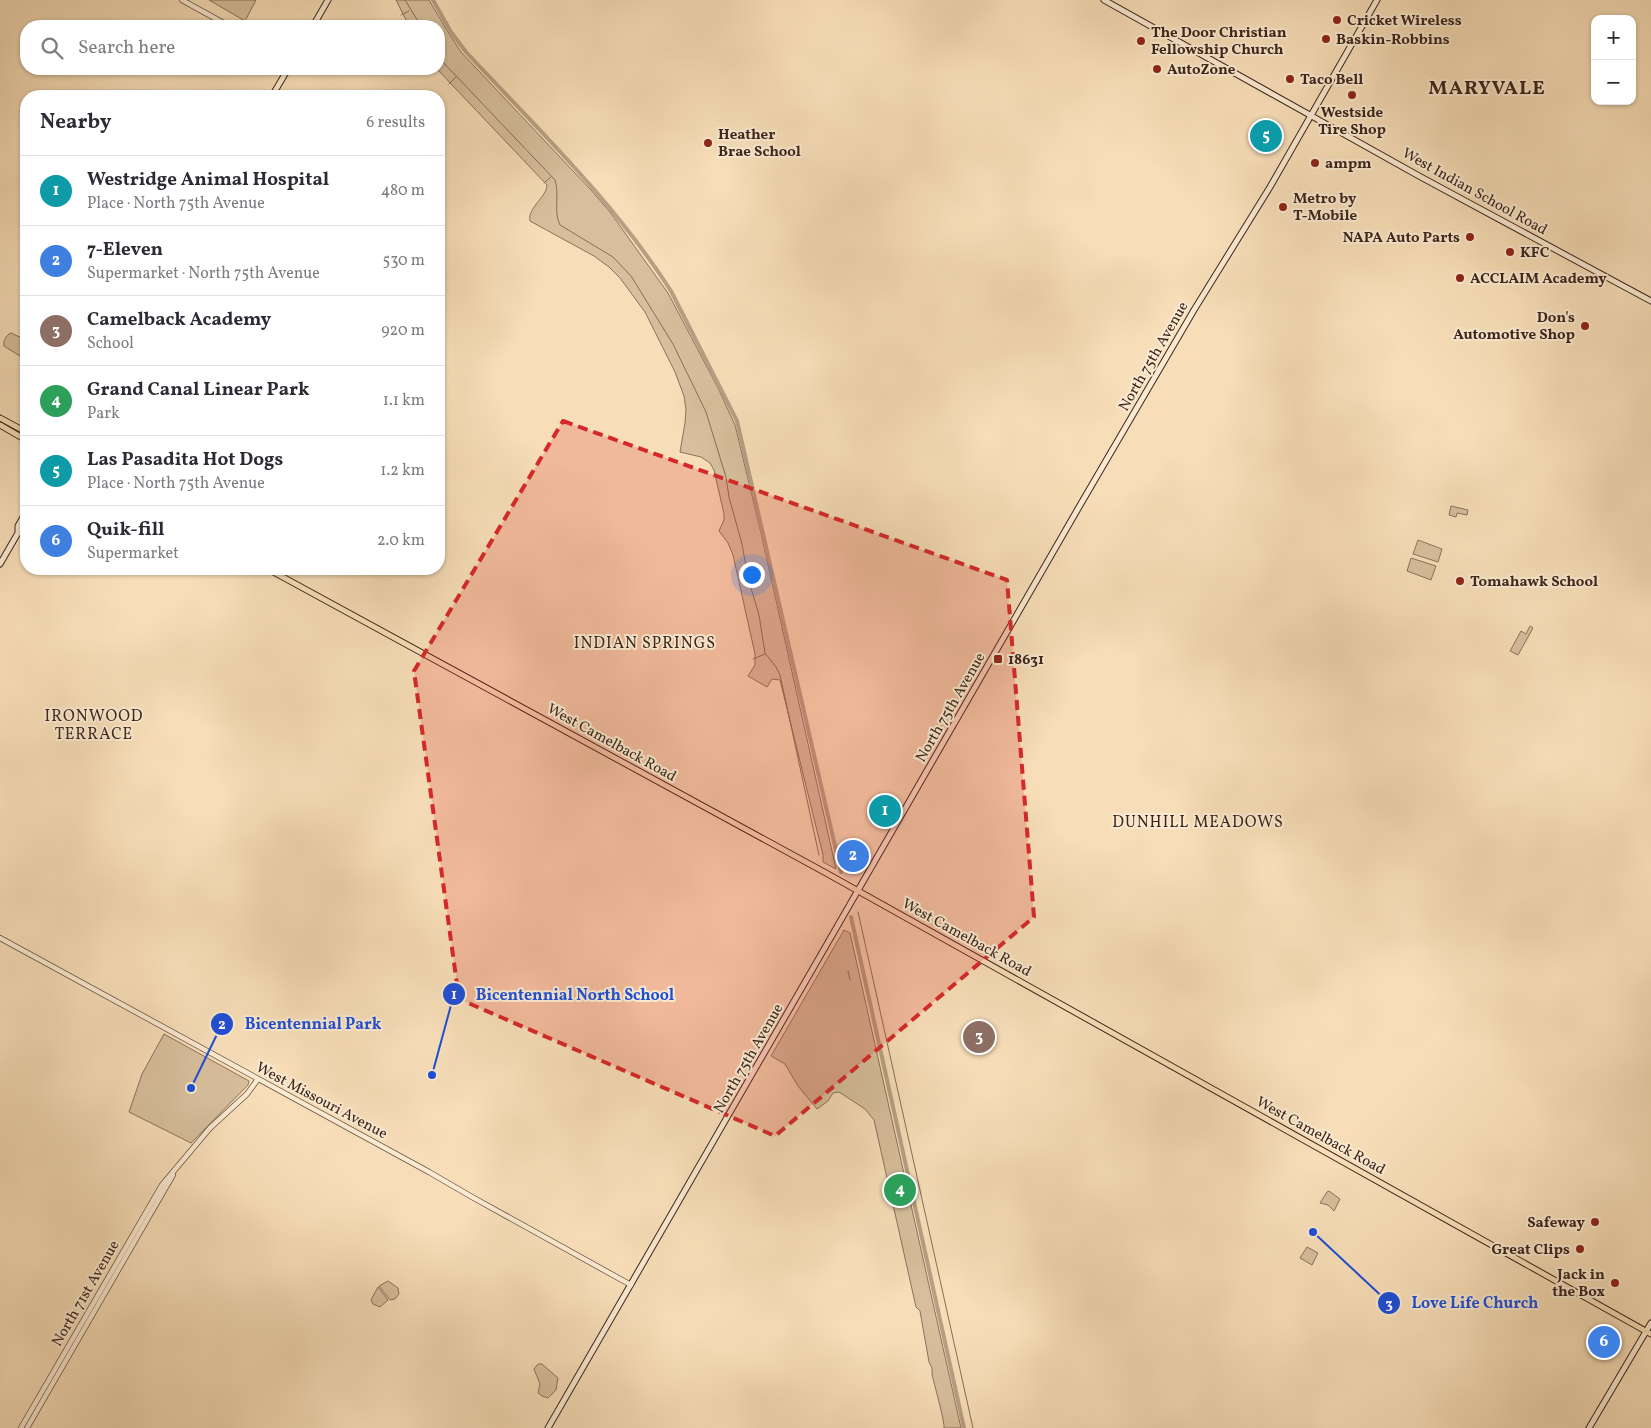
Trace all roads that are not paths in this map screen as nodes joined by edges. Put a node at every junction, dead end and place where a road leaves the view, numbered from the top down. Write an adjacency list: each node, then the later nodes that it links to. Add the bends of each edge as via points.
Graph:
1 (182, 0): 5 (street)
2 (328, 0): 6 (main road)
3 (1104, 0): 9 (main road, West Indian School Road)
4 (1377, 0): 9 (main road, North 75th Avenue)
5 (218, 20)
6 (316, 20)
7 (284, 75): 8 (main road)
8 (276, 90)
9 (1311, 116): 10 (main road, West Indian School Road); 19 (main road, North 75th Avenue, via 1184,327)
10 (1651, 301)
11 (0, 418): 13 (main road)
12 (0, 425): 14 (main road)
13 (20, 429)
14 (20, 437)
15 (20, 522): 16 (main road)
16 (18, 533): 17 (main road)
17 (0, 564)
18 (279, 575): 19 (main road, West Camelback Road)
19 (858, 891): 23 (main road, North 75th Avenue); 25 (main road, West Camelback Road)
20 (0, 938): 21 (street, West Missouri Avenue)
21 (258, 1079): 22 (street, North 71st Avenue, via 247,1094 210,1128 162,1185); 23 (street, West Missouri Avenue)
22 (108, 1283): 26 (street, North 71st Avenue); 27 (street, North 71st Avenue)
23 (631, 1285): 28 (main road, North 75th Avenue)
24 (1651, 1323): 25 (main road)
25 (1649, 1332): 29 (main road)
26 (21, 1428)
27 (26, 1428)
28 (548, 1428)
29 (1590, 1428)

